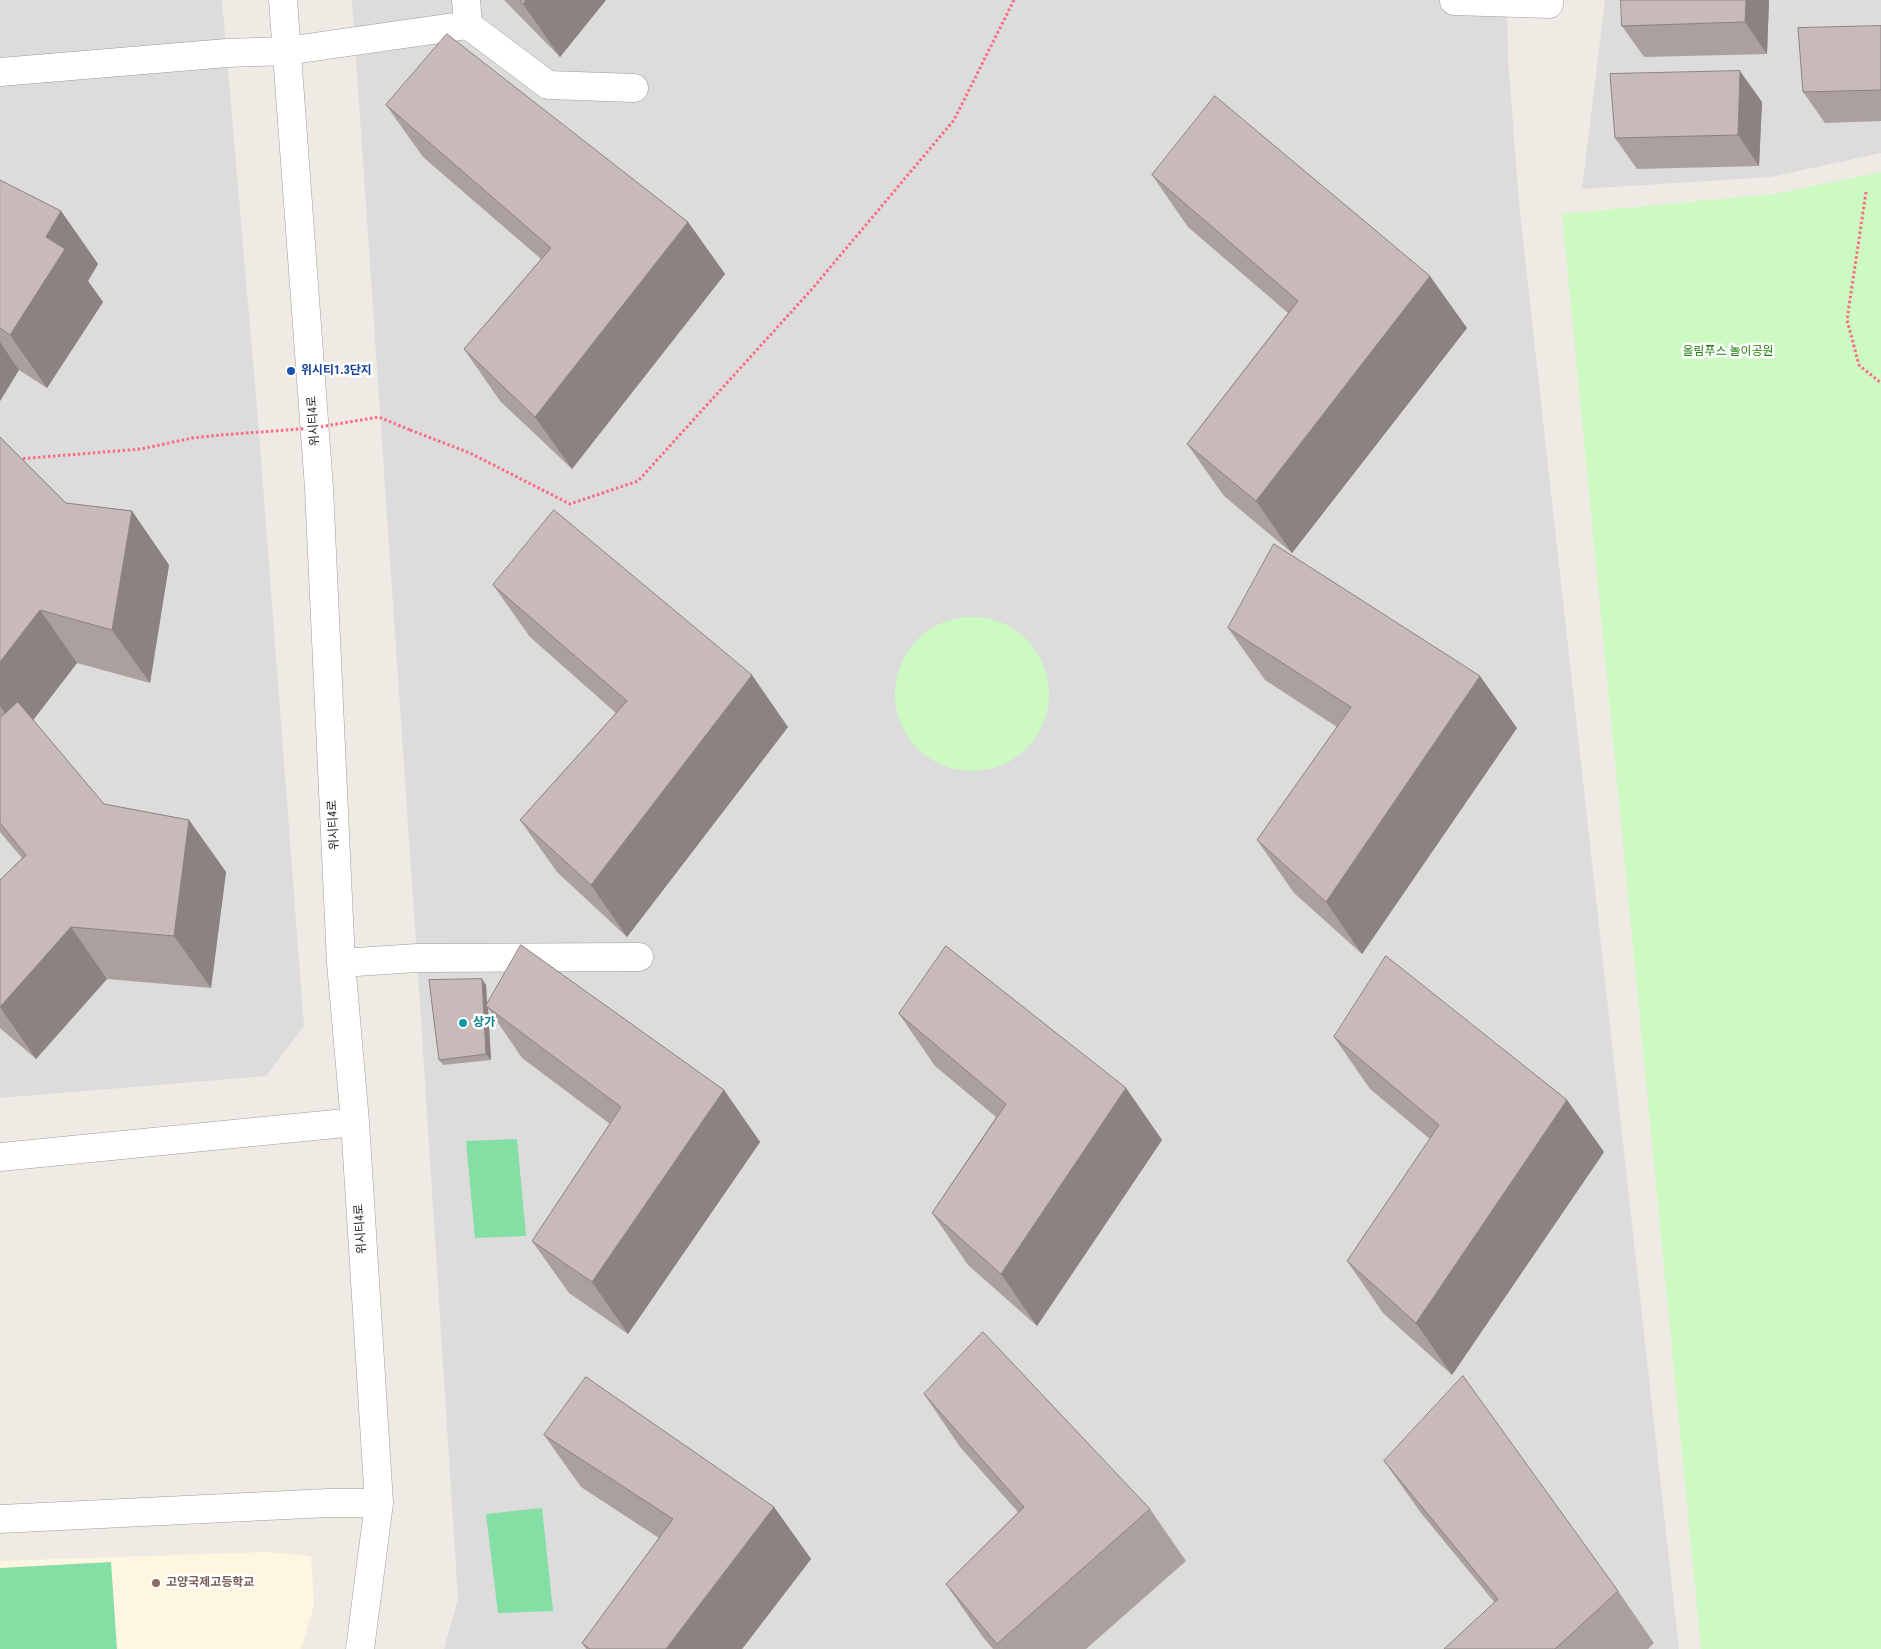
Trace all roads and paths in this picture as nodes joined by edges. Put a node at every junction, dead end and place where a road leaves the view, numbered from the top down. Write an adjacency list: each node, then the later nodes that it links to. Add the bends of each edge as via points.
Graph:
1 (283, 0): 6 (street, 위시티4로)
2 (1014, 0): 11 (path, bridge, via 954,120 812,289 638,481 570,504 470,453 379,417 313,428 192,438 141,449)
3 (1454, 1): 4 (street)
4 (1549, 2)
5 (467, 13): 6 (street); 8 (street, via 548,85)
6 (286, 52): 7 (street, via 227,53); 13 (street, 위시티4로, via 319,488)
7 (0, 72)
8 (634, 88)
9 (1866, 192): 10 (path, via 1846,320 1859,365)
10 (1881, 383)
11 (9, 460)
12 (639, 957): 13 (street, via 417,958)
13 (341, 963): 14 (street, 위시티4로)
14 (355, 1122): 15 (street); 16 (street, 위시티4로)
15 (0, 1157)
16 (378, 1503): 17 (street); 18 (street, 위시티4로)
17 (0, 1520)
18 (360, 1649)

